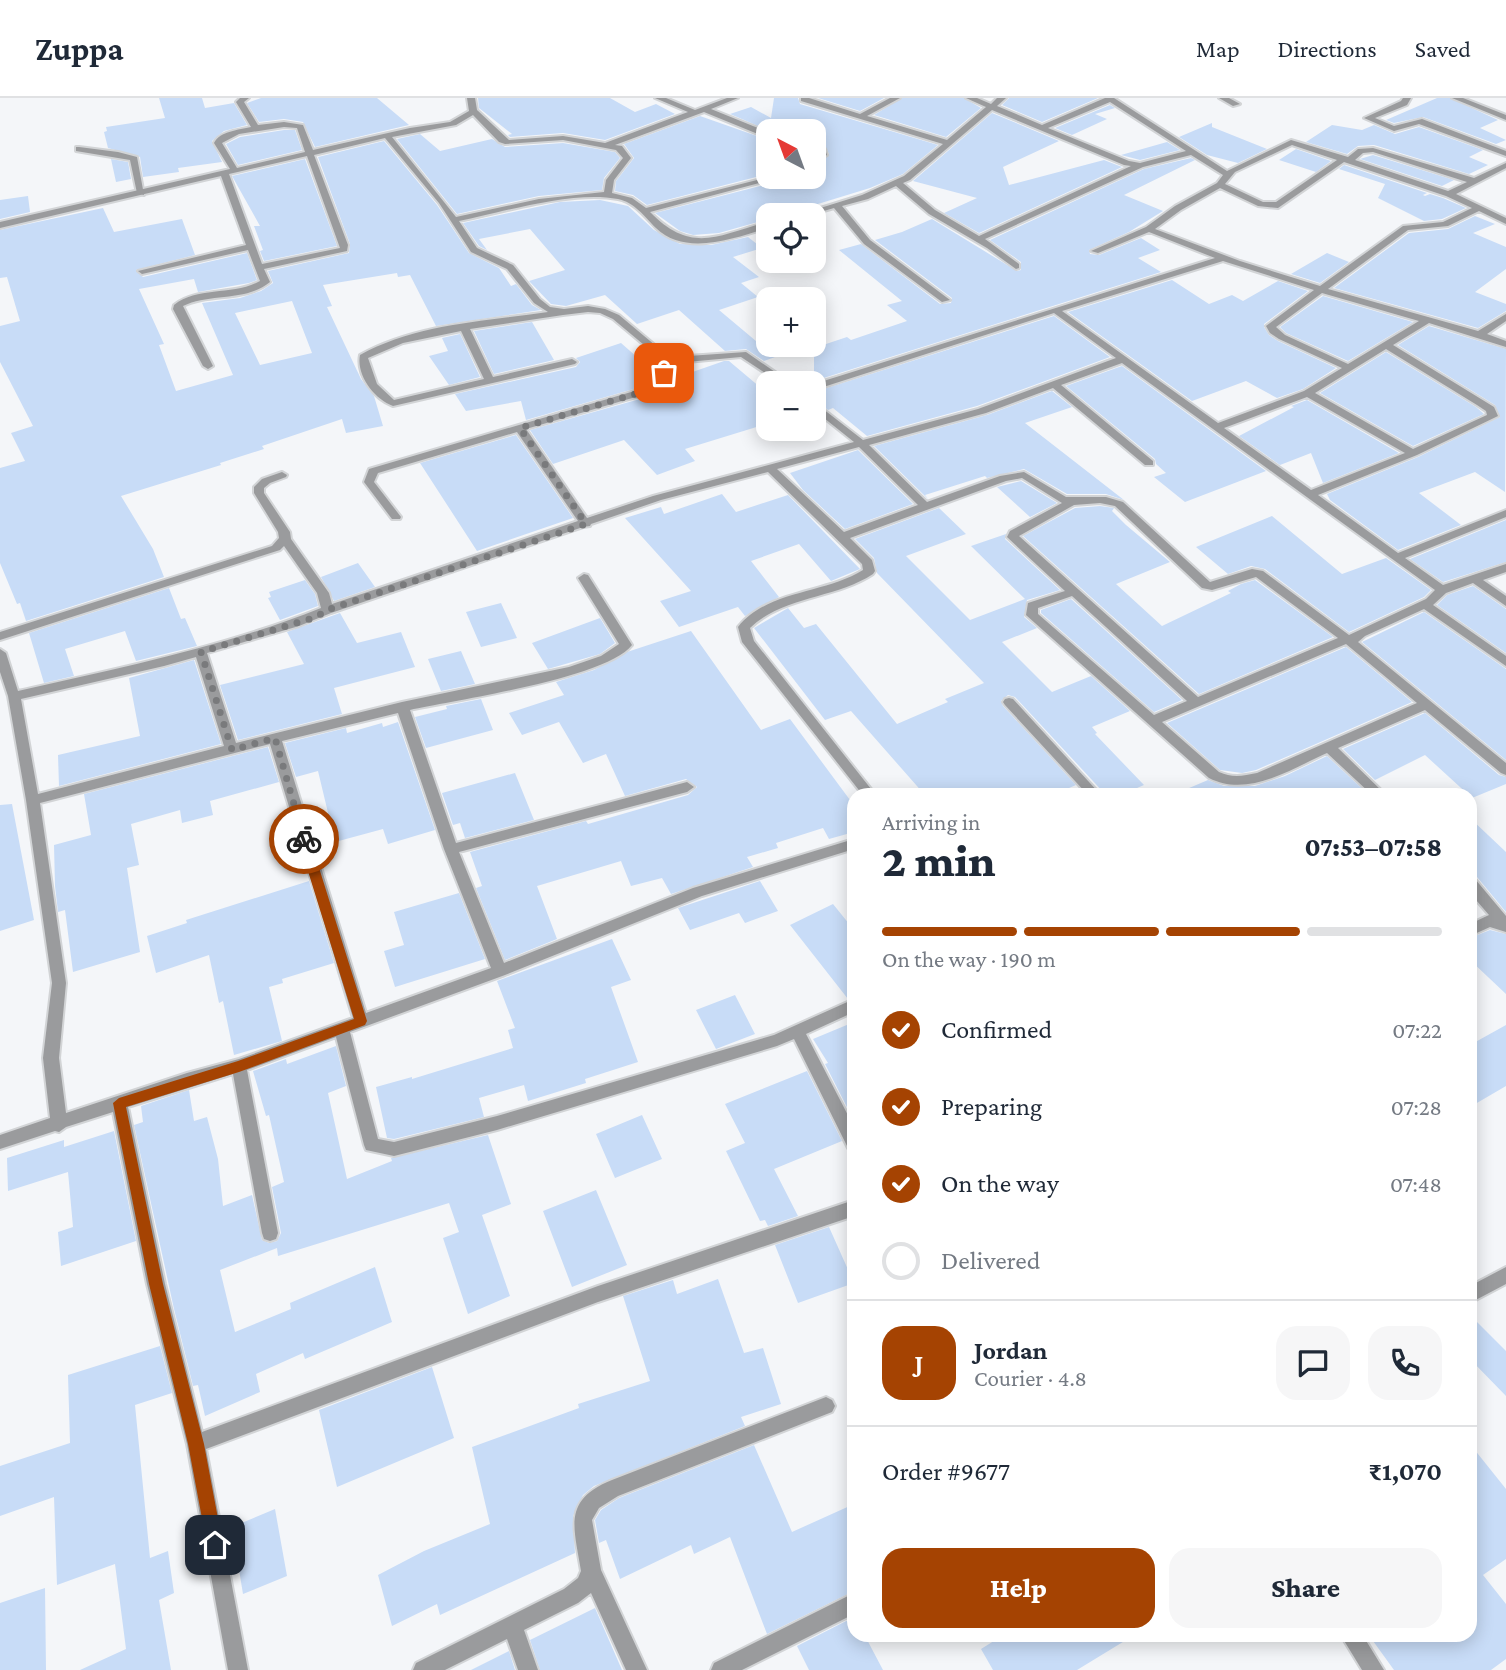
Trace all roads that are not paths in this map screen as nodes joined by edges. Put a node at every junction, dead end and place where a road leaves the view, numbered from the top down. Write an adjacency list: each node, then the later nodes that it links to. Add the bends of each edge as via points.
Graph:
1 (245, 98): 20 (street, via 240,102)
2 (471, 98): 15 (street)
3 (659, 98): 16 (street)
4 (734, 98): 16 (street)
5 (895, 98): 17 (street)
6 (971, 98): 14 (street)
7 (1002, 98): 14 (street)
8 (1223, 98): 13 (street)
9 (1407, 98): 27 (street, via 1368,118 1394,129 1419,121)
10 (1456, 98): 18 (street)
11 (804, 99): 17 (street)
12 (1110, 99): 19 (street); 26 (street)
13 (1236, 104)
14 (991, 106): 19 (street); 23 (street)
15 (473, 111): 22 (street, via 455,122); 24 (street, via 508,142 563,138)
16 (700, 111): 21 (street); 24 (street)
17 (861, 116): 23 (street)
18 (1506, 118)
19 (1041, 128): 30 (street, via 1111,158)
20 (256, 129): 28 (street, via 295,124); 32 (street, via 219,139)
21 (756, 131)
22 (387, 136): 28 (street); 46 (street)
23 (948, 143): 37 (street)
24 (608, 145): 41 (street, via 619,148 627,158 610,180)
25 (79, 149): 39 (street, via 134,159)
26 (1192, 152): 30 (street); 34 (street)
27 (1506, 154)
28 (312, 155): 32 (street); 56 (street, via 344,249)
29 (1348, 159): 34 (street, via 1291,142); 35 (street, via 1373,150); 38 (street, via 1278,205 1261,204); 40 (street)
30 (1140, 165): 51 (street)
31 (1506, 165): 35 (street)
32 (236, 172): 33 (street)
33 (225, 174): 39 (street); 52 (street)
34 (1227, 174): 38 (street)
35 (1474, 181): 40 (street)
36 (756, 183): 45 (street)
37 (898, 183): 42 (street); 51 (street, via 932,212)
38 (1220, 185): 50 (street)
39 (141, 193): 48 (street)
40 (1449, 194): 43 (street)
41 (608, 195): 45 (street, via 625,197); 46 (street)
42 (837, 206): 44 (street); 59 (street, via 867,242)
43 (1479, 208): 47 (street); 58 (street, via 1445,224 1406,228)
44 (826, 209)
45 (644, 211): 49 (street, via 680,239 718,237)
46 (453, 220): 61 (street, via 474,250 510,267 547,309)
47 (1506, 221)
48 (0, 225)
49 (756, 228)
50 (1149, 229): 53 (street); 54 (street)
51 (979, 239): 55 (street)
52 (251, 247): 56 (street); 57 (street)
53 (1095, 251)
54 (1222, 259): 58 (street); 60 (street)
55 (1016, 266)
56 (260, 267): 71 (street, via 265,282 260,285 179,305)
57 (142, 271)
58 (1320, 290): 63 (street); 72 (street, via 1271,326 1282,337)
59 (945, 300)
60 (1055, 310): 68 (street); 75 (street)
61 (564, 312): 64 (street); 69 (street, via 602,310)
62 (1506, 317): 65 (street)
63 (1427, 320): 65 (street); 67 (street)
64 (465, 329): 74 (street); 74 (street, via 380,347 363,357 363,364 380,396 393,403)
65 (1480, 334): 66 (street)
66 (1506, 344)
67 (1386, 345): 72 (street); 80 (street, via 1481,402)
68 (1123, 359): 76 (street); 82 (street)
69 (673, 360): 73 (street, via 743,354); 81 (street, via 642,392)
70 (572, 362): 74 (street)
71 (208, 366)
72 (1349, 368): 77 (street)
73 (768, 371)
74 (490, 382)
75 (826, 383)
76 (1056, 386): 83 (street, via 982,411); 85 (street)
77 (1308, 393): 82 (street); 84 (street)
78 (1506, 412): 80 (street)
79 (826, 415): 83 (street)
80 (1493, 416): 84 (street)
81 (520, 428): 92 (street, via 373,471 369,482); 93 (street)
82 (1217, 428): 88 (street)
83 (860, 442): 86 (street); 90 (street)
84 (1413, 453): 88 (street)
85 (1149, 463)
86 (769, 467): 93 (street, via 657,498); 94 (street)
87 (282, 475): 95 (street, via 266,481 259,493)
88 (1312, 494): 96 (street)
89 (1071, 502): 90 (street, via 1059,499 1032,478 1016,474); 101 (street, via 1013,537); 106 (street, via 1110,499 1206,585 1259,574)
90 (925, 506): 94 (street)
91 (1506, 513): 96 (street)
92 (396, 517)
93 (586, 524): 104 (street)
94 (842, 537): 121 (street, via 868,563 869,571 850,583 760,613 744,627 748,642)
95 (285, 539): 104 (street, via 323,593); 105 (street, via 276,548)
96 (1398, 557): 100 (street)
97 (1506, 568): 99 (street)
98 (584, 578): 114 (street, via 626,645 621,652 531,680)
99 (1474, 579): 100 (street); 102 (street)
100 (1443, 590): 103 (street)
101 (1073, 592): 112 (street); 115 (street, via 1032,606 1031,615)
102 (1506, 602)
103 (1424, 604): 106 (street); 109 (street)
104 (327, 610): 107 (street)
105 (0, 636)
106 (1350, 641): 112 (street); 113 (street)
107 (201, 652): 110 (street); 118 (street)
108 (0, 653): 110 (street)
109 (1506, 662)
110 (14, 696): 124 (street)
111 (1009, 702): 122 (street)
112 (1196, 702): 115 (street)
113 (1426, 704): 117 (street); 119 (street)
114 (402, 706): 116 (street); 126 (street)
115 (1152, 721): 117 (street, via 1226,781 1260,777)
116 (275, 738): 118 (street); 132 (street)
117 (1329, 747): 123 (street)
118 (232, 750): 124 (street)
119 (1506, 770)
120 (687, 787): 126 (street)
121 (864, 788)
122 (1088, 788)
123 (1373, 788)
124 (33, 800): 137 (street, via 59,983 51,1058)
125 (847, 846): 130 (street, via 698,892)
126 (451, 849): 130 (street)
127 (1477, 891): 128 (street)
128 (1506, 926): 129 (street, via 1489,921)
129 (1477, 927)
130 (500, 971): 132 (street)
131 (847, 1009): 134 (street)
132 (360, 1021): 133 (street)
133 (341, 1028): 134 (street, via 372,1146 394,1149 497,1123); 135 (street)
134 (798, 1031): 138 (street)
135 (239, 1066): 136 (street); 141 (street)
136 (119, 1103): 137 (street); 145 (street, via 156,1284)
137 (59, 1125): 139 (street)
138 (847, 1129)
139 (0, 1142)
140 (847, 1210): 145 (street, via 598,1294)
141 (270, 1233)
142 (1506, 1275): 143 (street)
143 (1477, 1291)
144 (826, 1406): 146 (street, via 612,1489 592,1502 582,1519)
145 (196, 1444): 150 (street)
146 (591, 1571): 148 (street, via 585,1585 571,1596); 153 (street)
147 (847, 1607): 154 (street)
148 (513, 1627): 151 (street); 152 (street)
149 (1355, 1642): 155 (street)
150 (238, 1670)
151 (424, 1670)
152 (528, 1670)
153 (637, 1670)
154 (721, 1670)
155 (1374, 1670)

